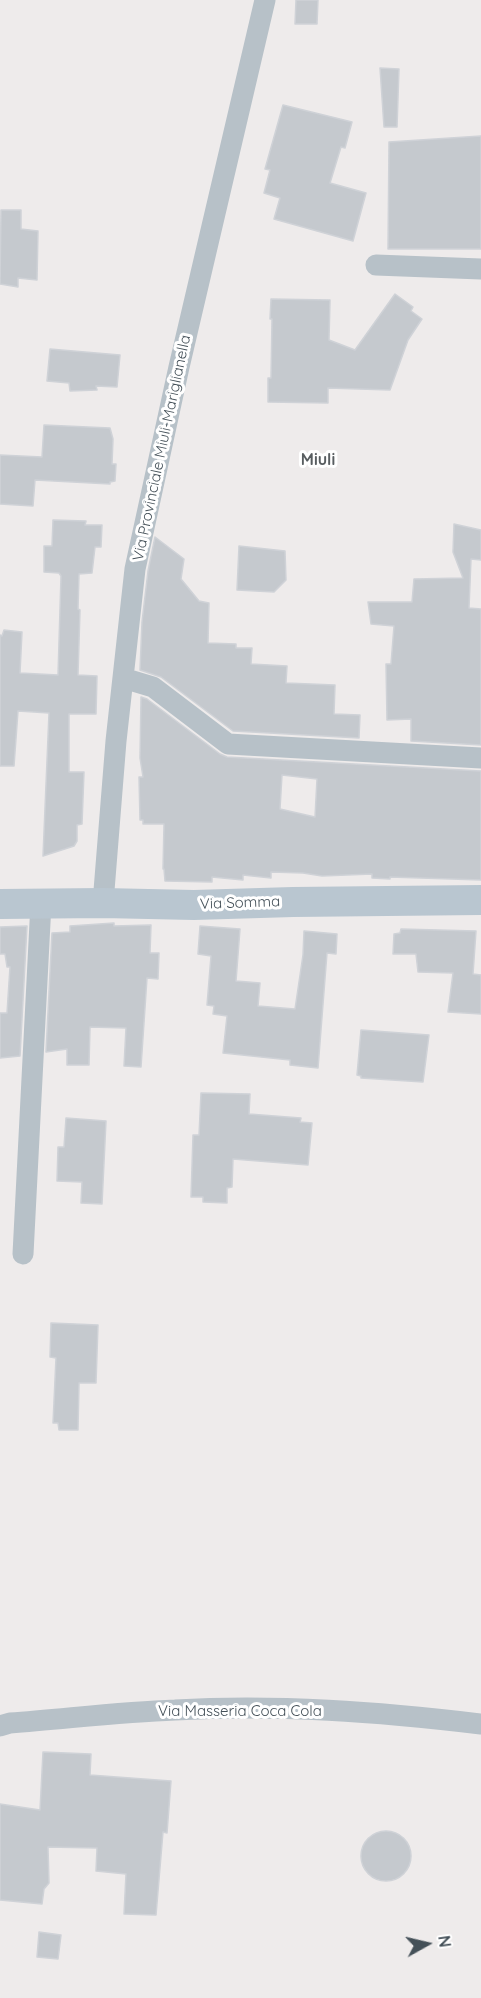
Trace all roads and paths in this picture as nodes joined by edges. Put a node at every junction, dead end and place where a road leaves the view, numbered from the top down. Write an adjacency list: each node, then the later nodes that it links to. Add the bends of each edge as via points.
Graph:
1 (265, 0): 4 (street, Via Provinciale Miuli-Mariglianella, via 135,569)
2 (376, 265): 3 (street)
3 (481, 269)
4 (123, 678): 5 (street, via 153,687 228,744); 8 (street, Via Provinciale Miuli-Mariglianella)
5 (481, 758)
6 (481, 900): 8 (street, Via Somma)
7 (41, 903): 8 (street, Via Somma); 9 (street, Via Somma); 10 (street)
8 (103, 903)
9 (0, 904)
10 (23, 1254)
11 (481, 1725): 12 (street, Via Masseria Coca Cola, via 284,1708 175,1710)
12 (0, 1726)

